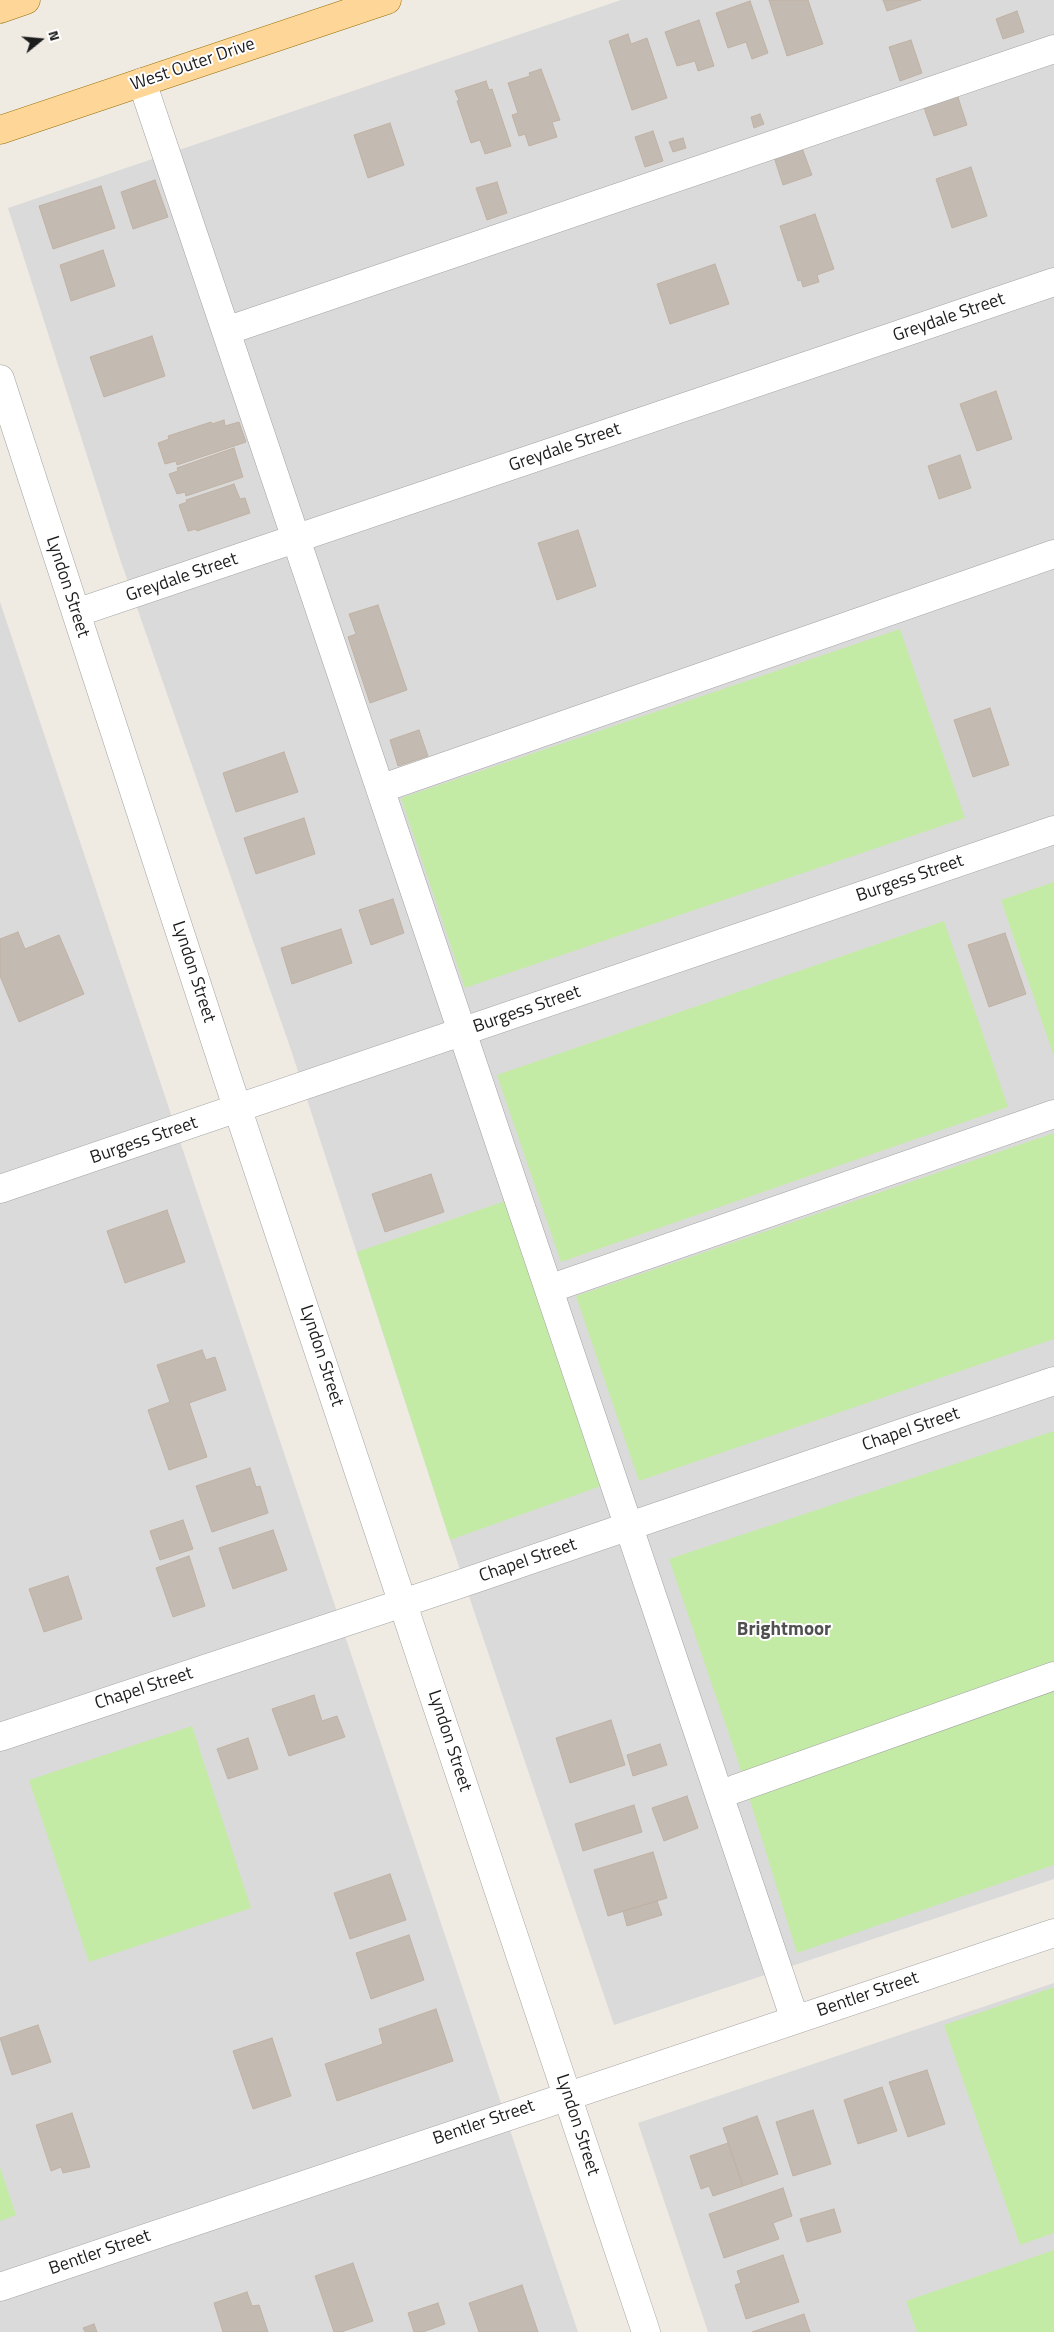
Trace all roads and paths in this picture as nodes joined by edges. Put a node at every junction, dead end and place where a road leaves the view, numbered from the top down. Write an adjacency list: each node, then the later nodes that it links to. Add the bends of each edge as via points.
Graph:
1 (26, 0): 3 (main road)
2 (387, 0): 5 (main road, West Outer Drive)
3 (0, 9)
4 (1054, 50): 8 (street)
5 (142, 82): 6 (main road, West Outer Drive); 8 (street)
6 (0, 130)
7 (1054, 282): 10 (street, Greydale Street)
8 (226, 331): 10 (street)
9 (0, 379): 12 (street, Lyndon Street)
10 (297, 540): 12 (street, Greydale Street); 13 (street)
11 (1054, 554): 13 (street)
12 (76, 613): 16 (street, Lyndon Street)
13 (380, 788): 15 (street)
14 (1054, 830): 15 (street, Burgess Street)
15 (462, 1032): 16 (street, Burgess Street); 19 (street)
16 (239, 1108): 18 (street, Burgess Street); 22 (street, Lyndon Street)
17 (1054, 1114): 19 (street)
18 (0, 1189)
19 (549, 1289): 21 (street)
20 (1054, 1381): 21 (street, Chapel Street)
21 (629, 1526): 22 (street, Chapel Street); 27 (street)
22 (403, 1602): 24 (street, Chapel Street); 28 (street, Lyndon Street)
23 (1054, 1676): 25 (street)
24 (0, 1737)
25 (735, 1789)
26 (1054, 1933): 27 (street, Bentler Street)
27 (795, 2020): 28 (street, Bentler Street)
28 (567, 2096): 29 (street, Bentler Street); 30 (street, Lyndon Street)
29 (0, 2287)
30 (646, 2332)

